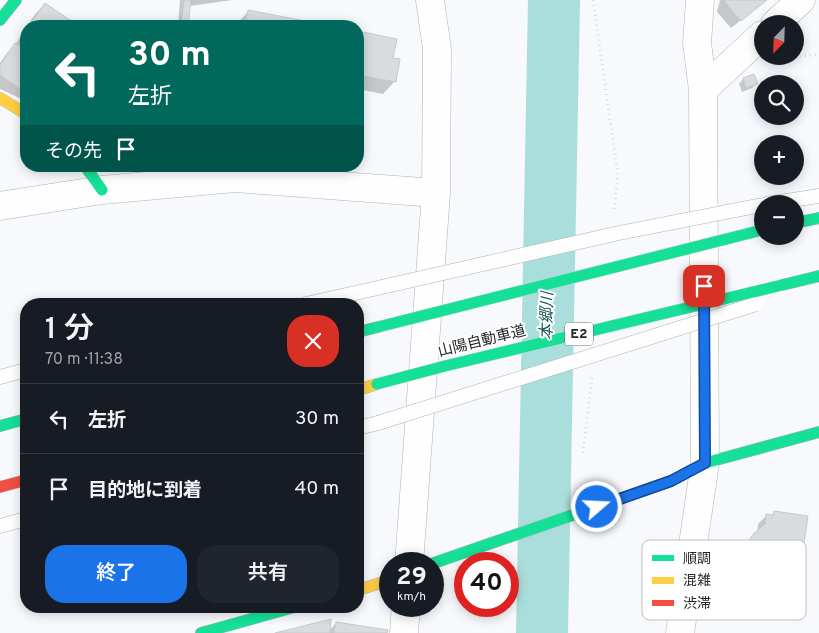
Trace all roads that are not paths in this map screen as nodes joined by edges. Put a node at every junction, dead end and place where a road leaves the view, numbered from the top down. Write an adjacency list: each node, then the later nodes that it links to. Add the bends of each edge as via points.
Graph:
1 (16, 0): 6 (main road)
2 (430, 0): 15 (street, via 437,49)
3 (700, 0): 7 (street)
4 (801, 0): 5 (street)
5 (785, 15)
6 (0, 20)
7 (697, 43): 9 (street); 10 (street)
8 (754, 43): 9 (street)
9 (739, 57): 10 (street)
10 (703, 90): 35 (street)
11 (0, 98): 12 (main road)
12 (20, 110)
13 (90, 172): 14 (main road)
14 (102, 190): 15 (street, via 235,178); 18 (street)
15 (436, 192): 41 (street)
16 (819, 196): 17 (lane)
17 (804, 198)
18 (0, 206)
19 (754, 207): 26 (lane, bridge, via 619,233)
20 (819, 218): 21 (main road)
21 (804, 221)
22 (754, 232): 27 (main road, bridge)
23 (819, 276): 25 (main road, 山陽自動車道 / E2)
24 (819, 284): 25 (lane)
25 (780, 291): 30 (main road, 山陽自動車道 / E2, bridge, via 445,366); 33 (lane, bridge)
26 (333, 298)
27 (364, 330)
28 (20, 372): 29 (lane)
29 (0, 377)
30 (364, 388)
31 (20, 421): 32 (main road)
32 (0, 426)
33 (364, 426)
34 (819, 432): 35 (main road)
35 (705, 463): 40 (street); 42 (main road, via 671,481)
36 (20, 482): 37 (main road)
37 (0, 487)
38 (20, 521): 39 (lane)
39 (0, 526)
40 (694, 540)
41 (410, 552)
42 (444, 560)
43 (379, 583): 44 (main road)
44 (364, 588)
45 (273, 613): 48 (main road)
46 (405, 617): 49 (street)
47 (682, 620): 50 (street)
48 (201, 633)
49 (404, 633)
50 (680, 633)

